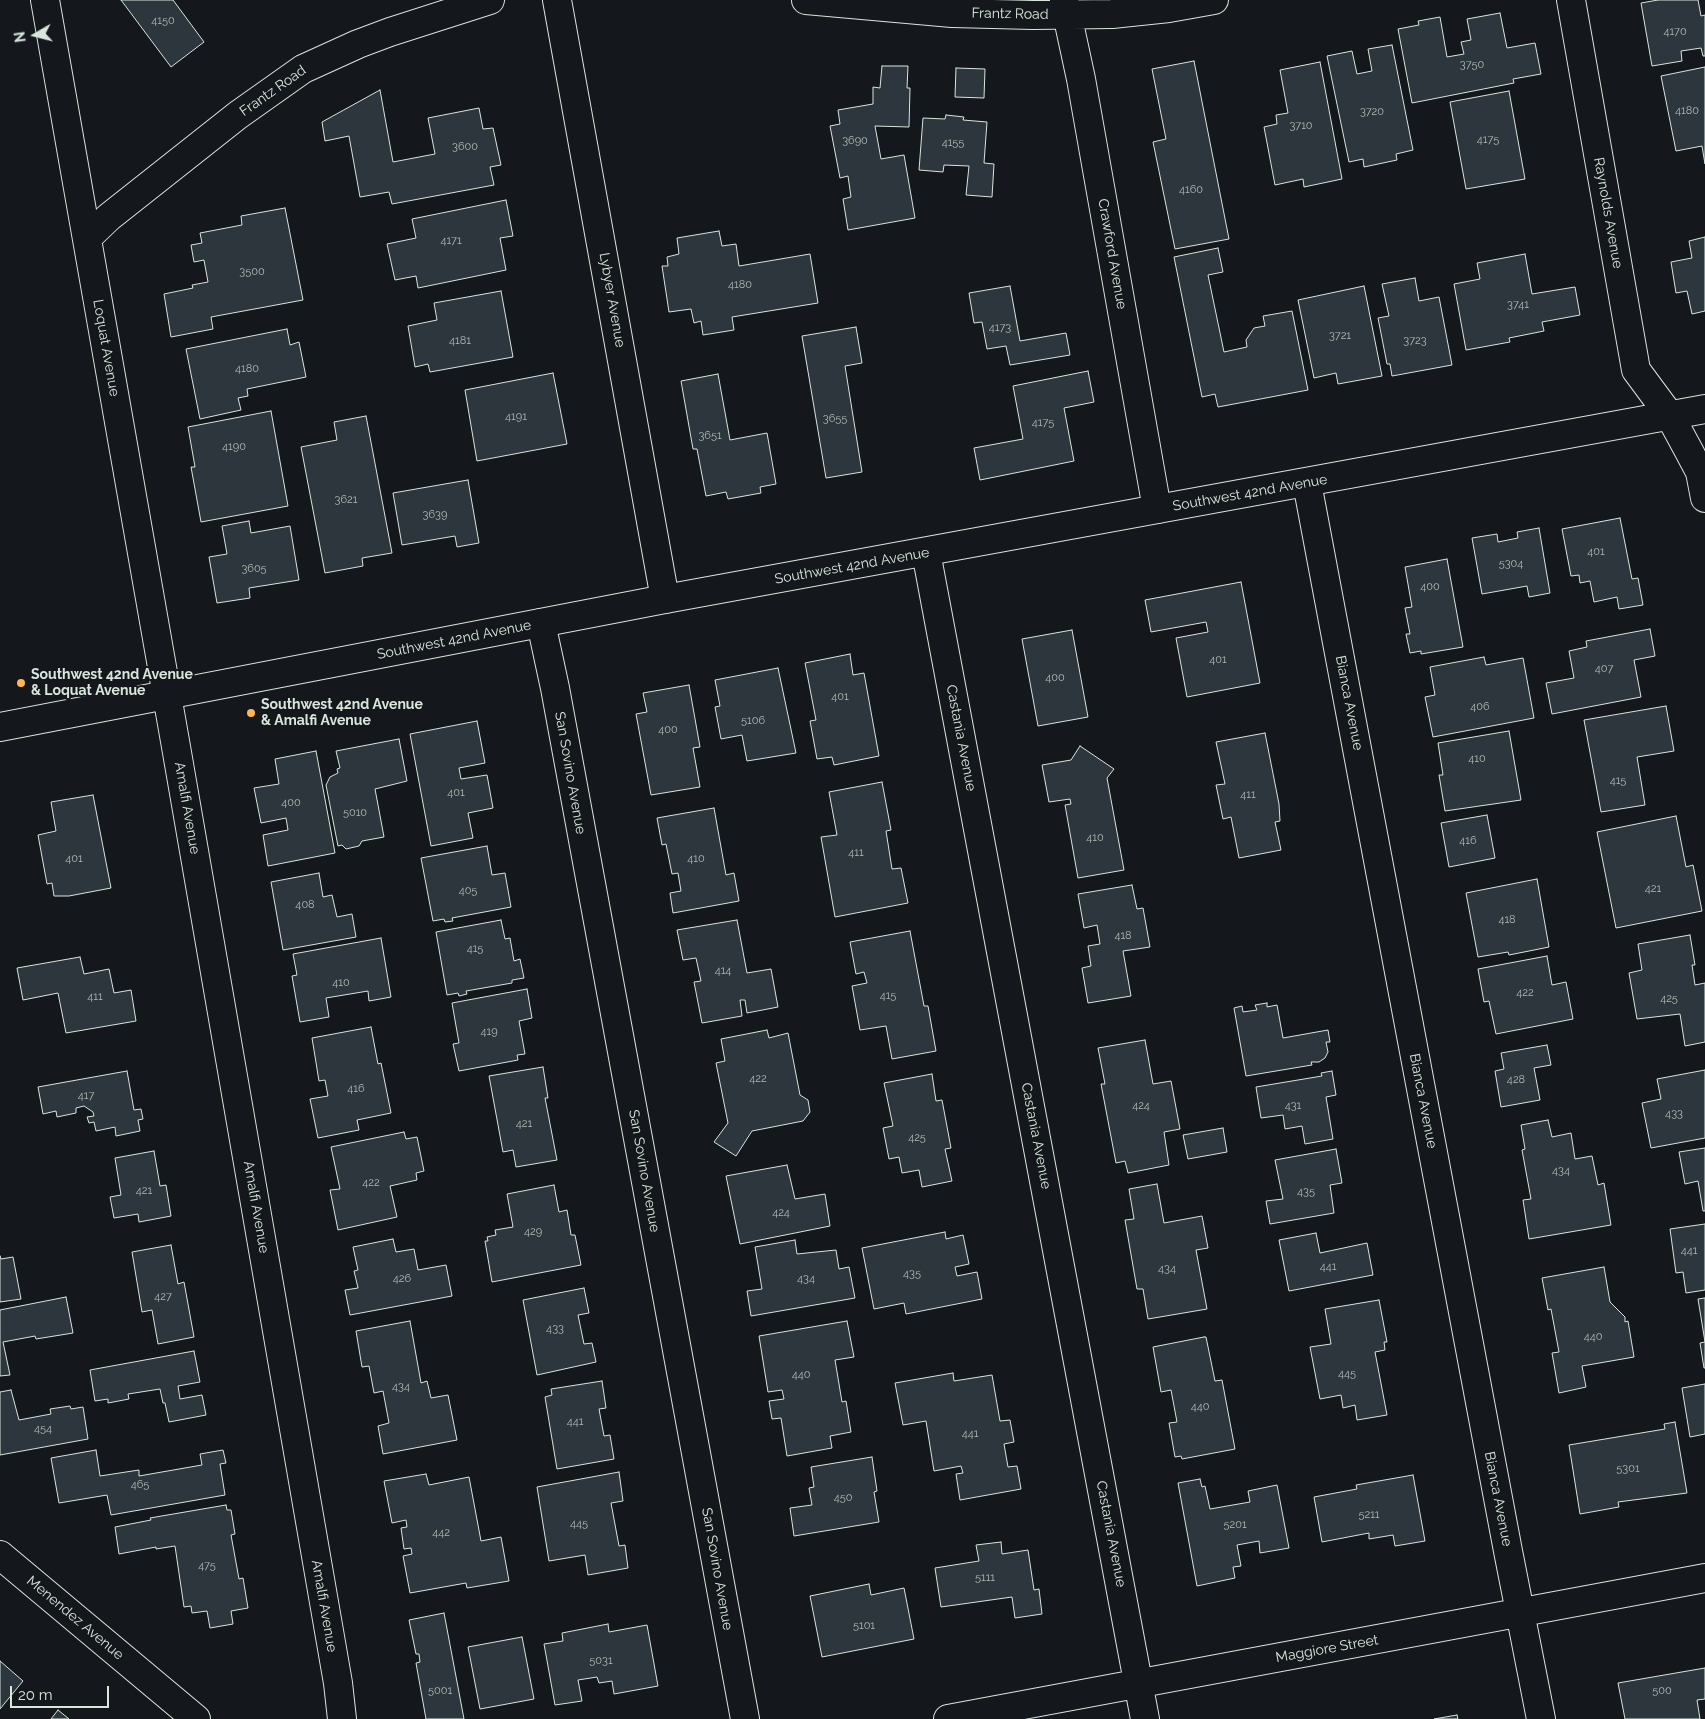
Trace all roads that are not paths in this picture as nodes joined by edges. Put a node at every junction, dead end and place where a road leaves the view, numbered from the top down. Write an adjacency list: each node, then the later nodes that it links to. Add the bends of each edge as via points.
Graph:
1 (45, 0): 8 (street, Loquat Avenue)
2 (490, 0): 8 (street, Frantz Road, via 382,35 303,69 238,115)
3 (557, 0): 15 (street, Lybyer Avenue)
4 (806, 0): 7 (street, Frantz Road, via 968,14)
5 (1214, 0): 7 (street, Frantz Road, via 1131,12)
6 (1571, 0): 10 (street, Raynolds Avenue, via 1636,370)
7 (1066, 8): 13 (street, Crawford Avenue)
8 (87, 238): 17 (street, Loquat Avenue)
9 (1705, 409): 10 (street, Southwest 42nd Avenue)
10 (1670, 416): 11 (street, Southwest 42nd Avenue); 12 (street, Raynolds Avenue, via 1700,472)
11 (1308, 483): 13 (street, Southwest 42nd Avenue); 21 (street, Bianca Avenue)
12 (1705, 498)
13 (1157, 509): 14 (street, Southwest 42nd Avenue)
14 (926, 552): 15 (street, Southwest 42nd Avenue); 22 (street, Castania Avenue)
15 (665, 600): 16 (street, Southwest 42nd Avenue)
16 (541, 623): 17 (street, Southwest 42nd Avenue); 25 (street, San Sovino Avenue)
17 (167, 696): 18 (street, Southwest 42nd Avenue); 24 (street, Amalfi Avenue)
18 (0, 727)
19 (0, 1555): 23 (street, Menendez Avenue)
20 (1705, 1578): 21 (street, Maggiore Street)
21 (1520, 1612): 22 (street, Maggiore Street); 28 (street, Bianca Avenue)
22 (1139, 1683): 26 (street, Maggiore Street); 27 (street, Castania Avenue)
23 (196, 1719)
24 (342, 1719)
25 (745, 1719)
26 (948, 1719)
27 (1146, 1719)
28 (1541, 1719)

